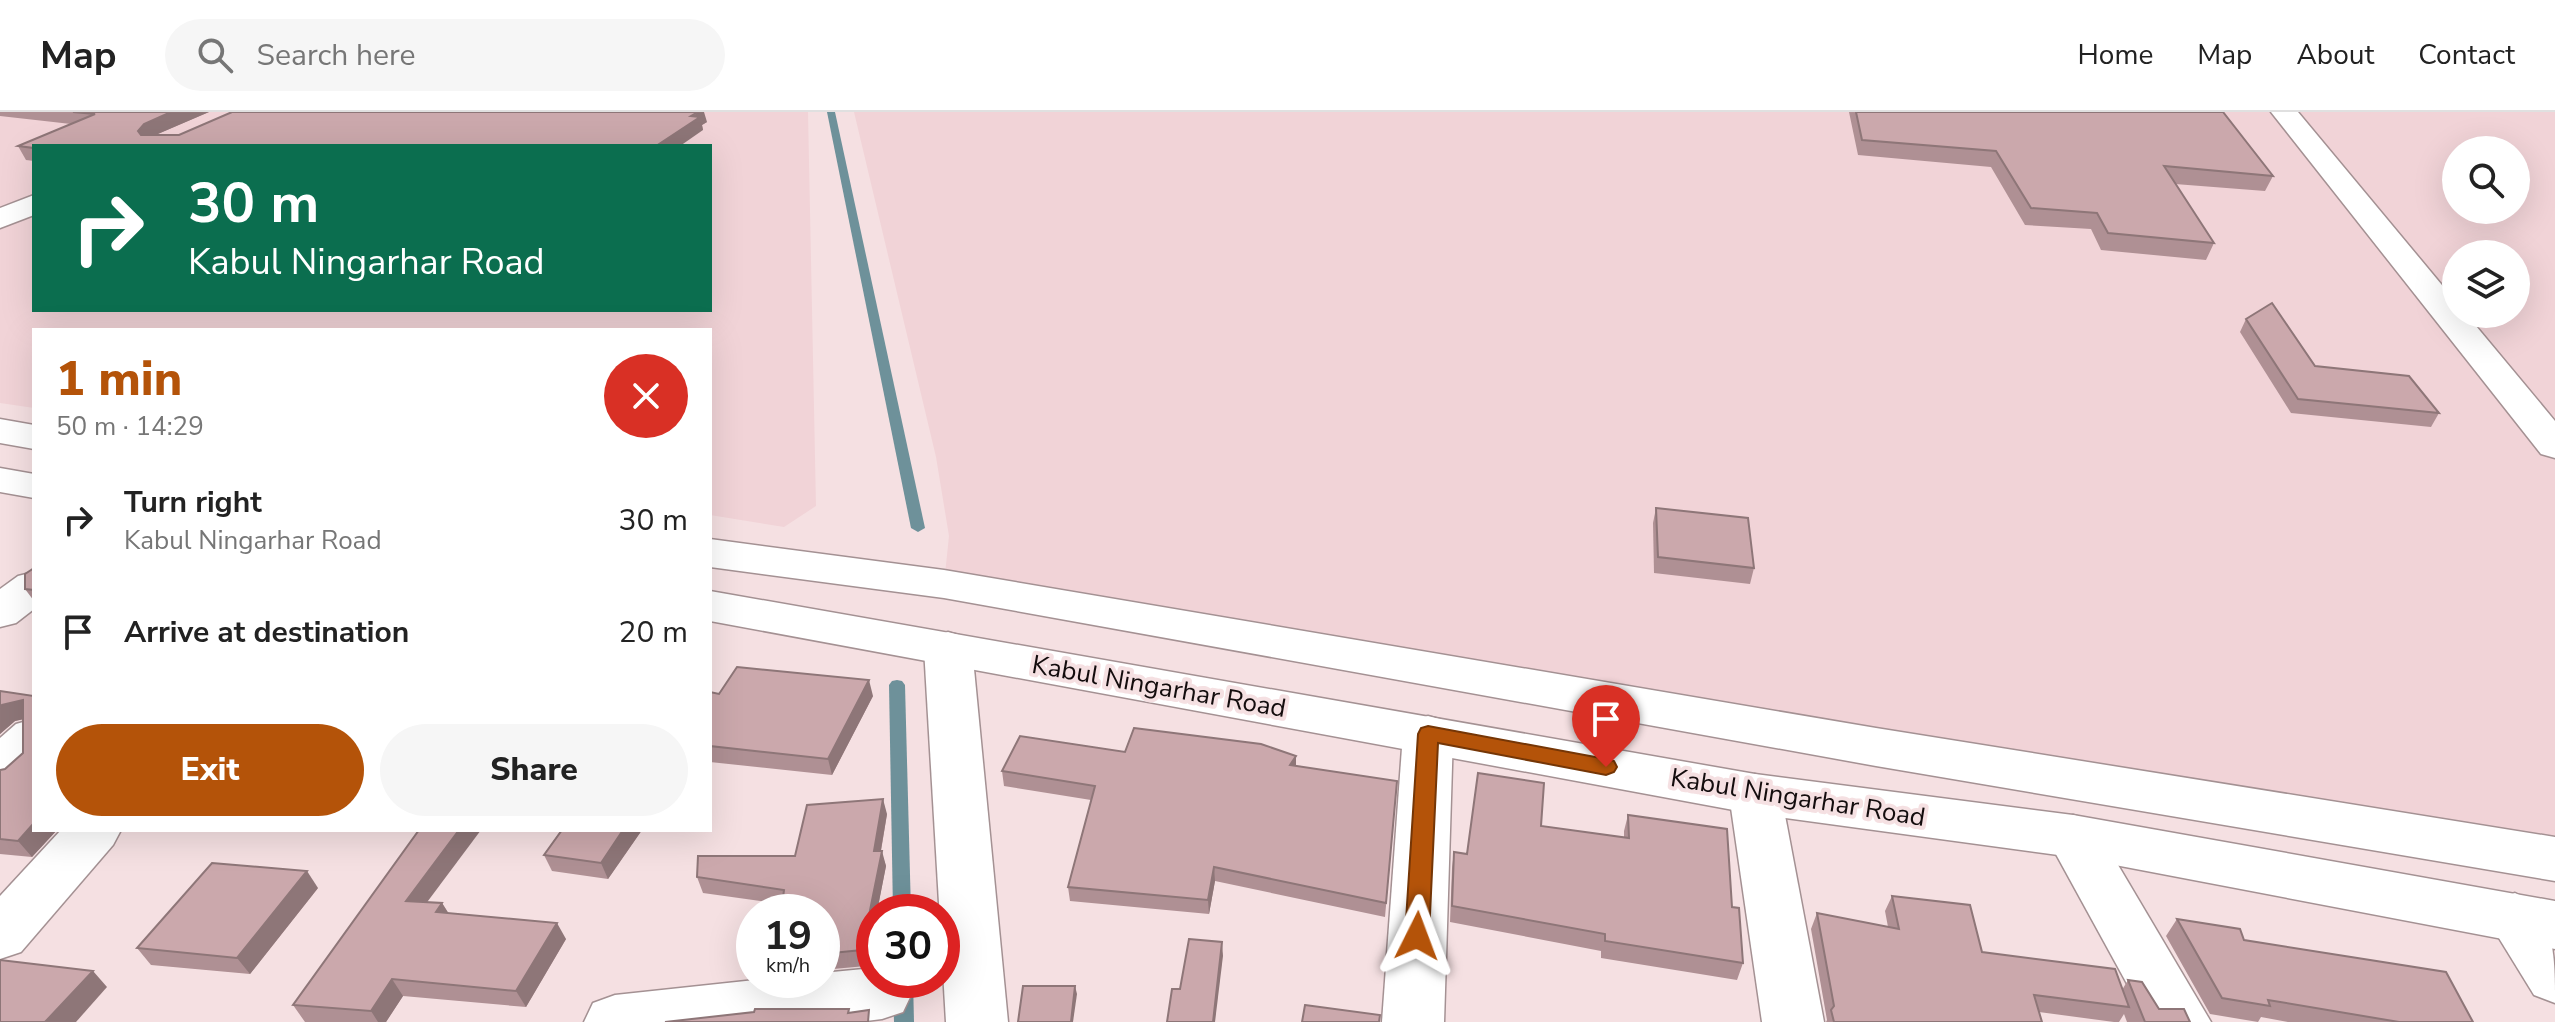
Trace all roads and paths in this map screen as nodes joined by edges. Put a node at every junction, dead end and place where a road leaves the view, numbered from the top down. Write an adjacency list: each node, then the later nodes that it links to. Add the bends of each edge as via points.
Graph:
1 (2284, 112): 6 (main road)
2 (32, 205): 3 (main road)
3 (0, 219)
4 (0, 431): 5 (main road)
5 (32, 437)
6 (2555, 446)
7 (0, 480): 8 (main road)
8 (32, 486)
9 (712, 553): 20 (main road, via 944,584)
10 (32, 588): 12 (main road)
11 (712, 606): 13 (main road, Kabul Ningarhar Road)
12 (0, 612)
13 (948, 648): 14 (main road, Kabul Ningarhar Road); 26 (main road)
14 (1428, 734): 17 (main road, Kabul Ningarhar Road); 27 (main road)
15 (32, 739): 16 (main road)
16 (0, 768)
17 (1755, 794): 19 (main road, Kabul Ningarhar Road); 28 (main road)
18 (92, 832): 22 (main road)
19 (2073, 836): 21 (main road, Kabul Ningarhar Road); 29 (main road)
20 (2555, 859)
21 (2535, 921): 23 (main road)
22 (0, 935)
23 (2555, 977)
24 (856, 996): 25 (main road)
25 (615, 1022)
26 (977, 1022)
27 (1413, 1022)
28 (1793, 1022)
29 (2180, 1022)

